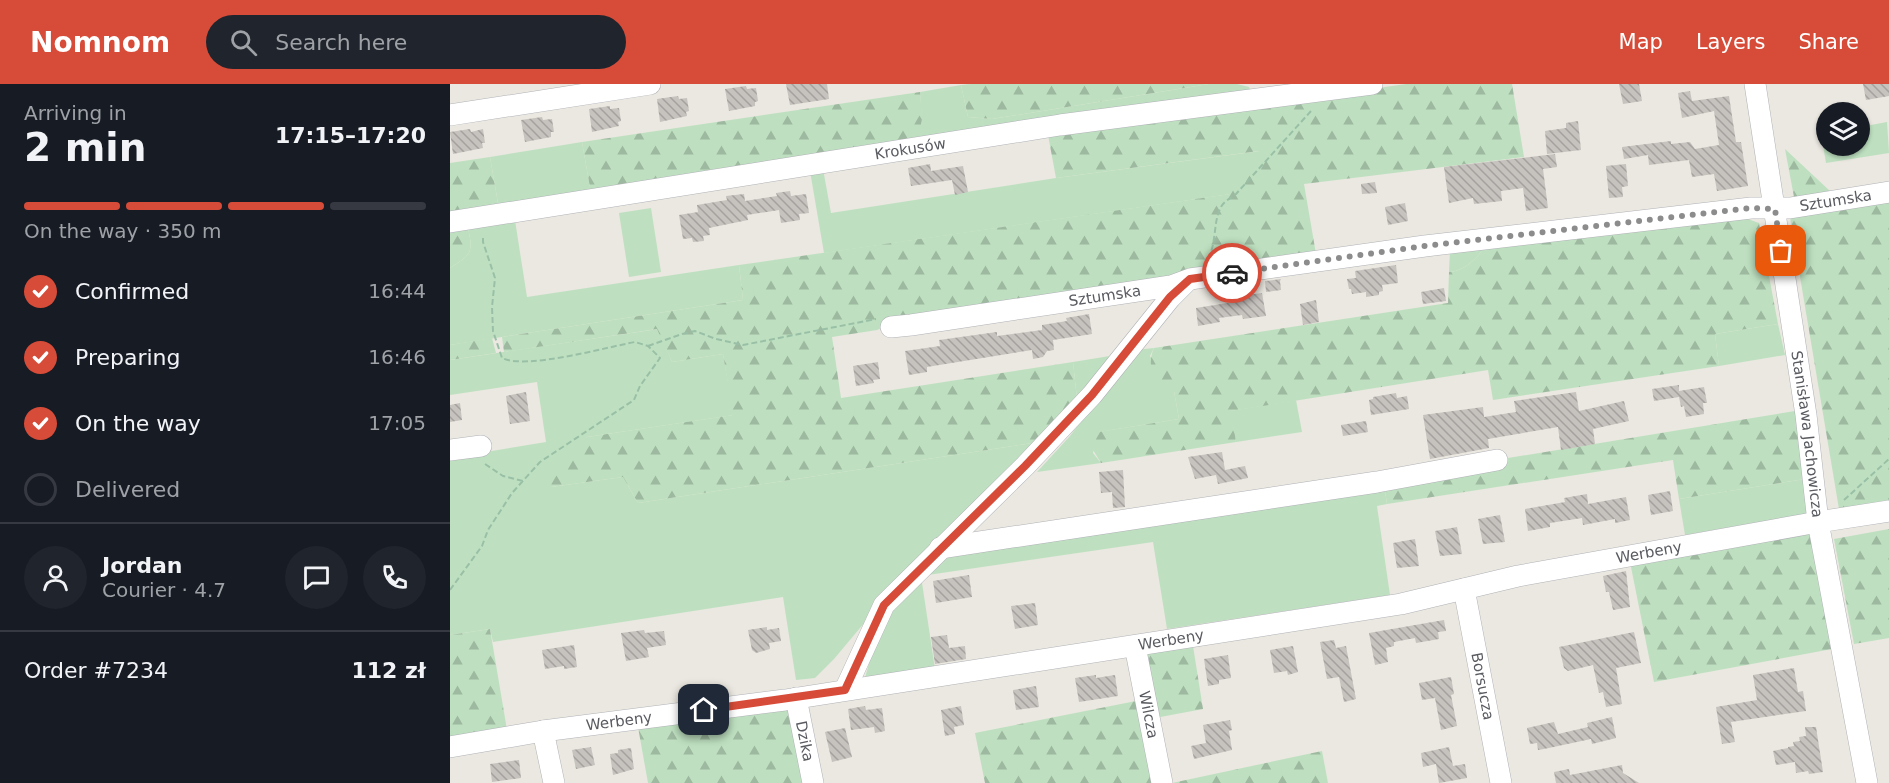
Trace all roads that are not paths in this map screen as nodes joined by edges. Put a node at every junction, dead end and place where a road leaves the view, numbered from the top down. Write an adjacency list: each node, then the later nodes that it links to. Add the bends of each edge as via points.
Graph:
1 (650, 84): 4 (street)
2 (1371, 84): 7 (street, Krokusów, via 1060,125)
3 (1755, 84): 6 (street, Stanisława Jachowicza)
4 (450, 115)
5 (1889, 192): 6 (street, Sztumska)
6 (1775, 209): 8 (street, Sztumska, via 1751,208 1425,246); 12 (street, Stanisława Jachowicza, via 1806,415)
7 (450, 222)
8 (1190, 279): 9 (street, Sztumska, via 1171,286 911,325); 13 (street, via 1170,297 1092,395)
9 (887, 323)
10 (1497, 460): 13 (street, via 1377,482)
11 (1889, 511): 12 (street, Werbeny)
12 (1827, 520): 14 (street, Werbeny); 24 (street, Stanisława Jachowicza)
13 (940, 548): 16 (street, via 884,605)
14 (1464, 589): 15 (street, Werbeny, via 1401,604); 23 (street, Borsucza)
15 (1135, 646): 16 (street, Werbeny); 22 (street, Wilcza)
16 (845, 690): 17 (street, Werbeny)
17 (796, 698): 18 (street, Werbeny); 21 (street, Dzika)
18 (543, 731): 19 (street, Werbeny); 20 (street)
19 (450, 747)
20 (554, 783)
21 (813, 783)
22 (1162, 783)
23 (1501, 783)
24 (1867, 783)

